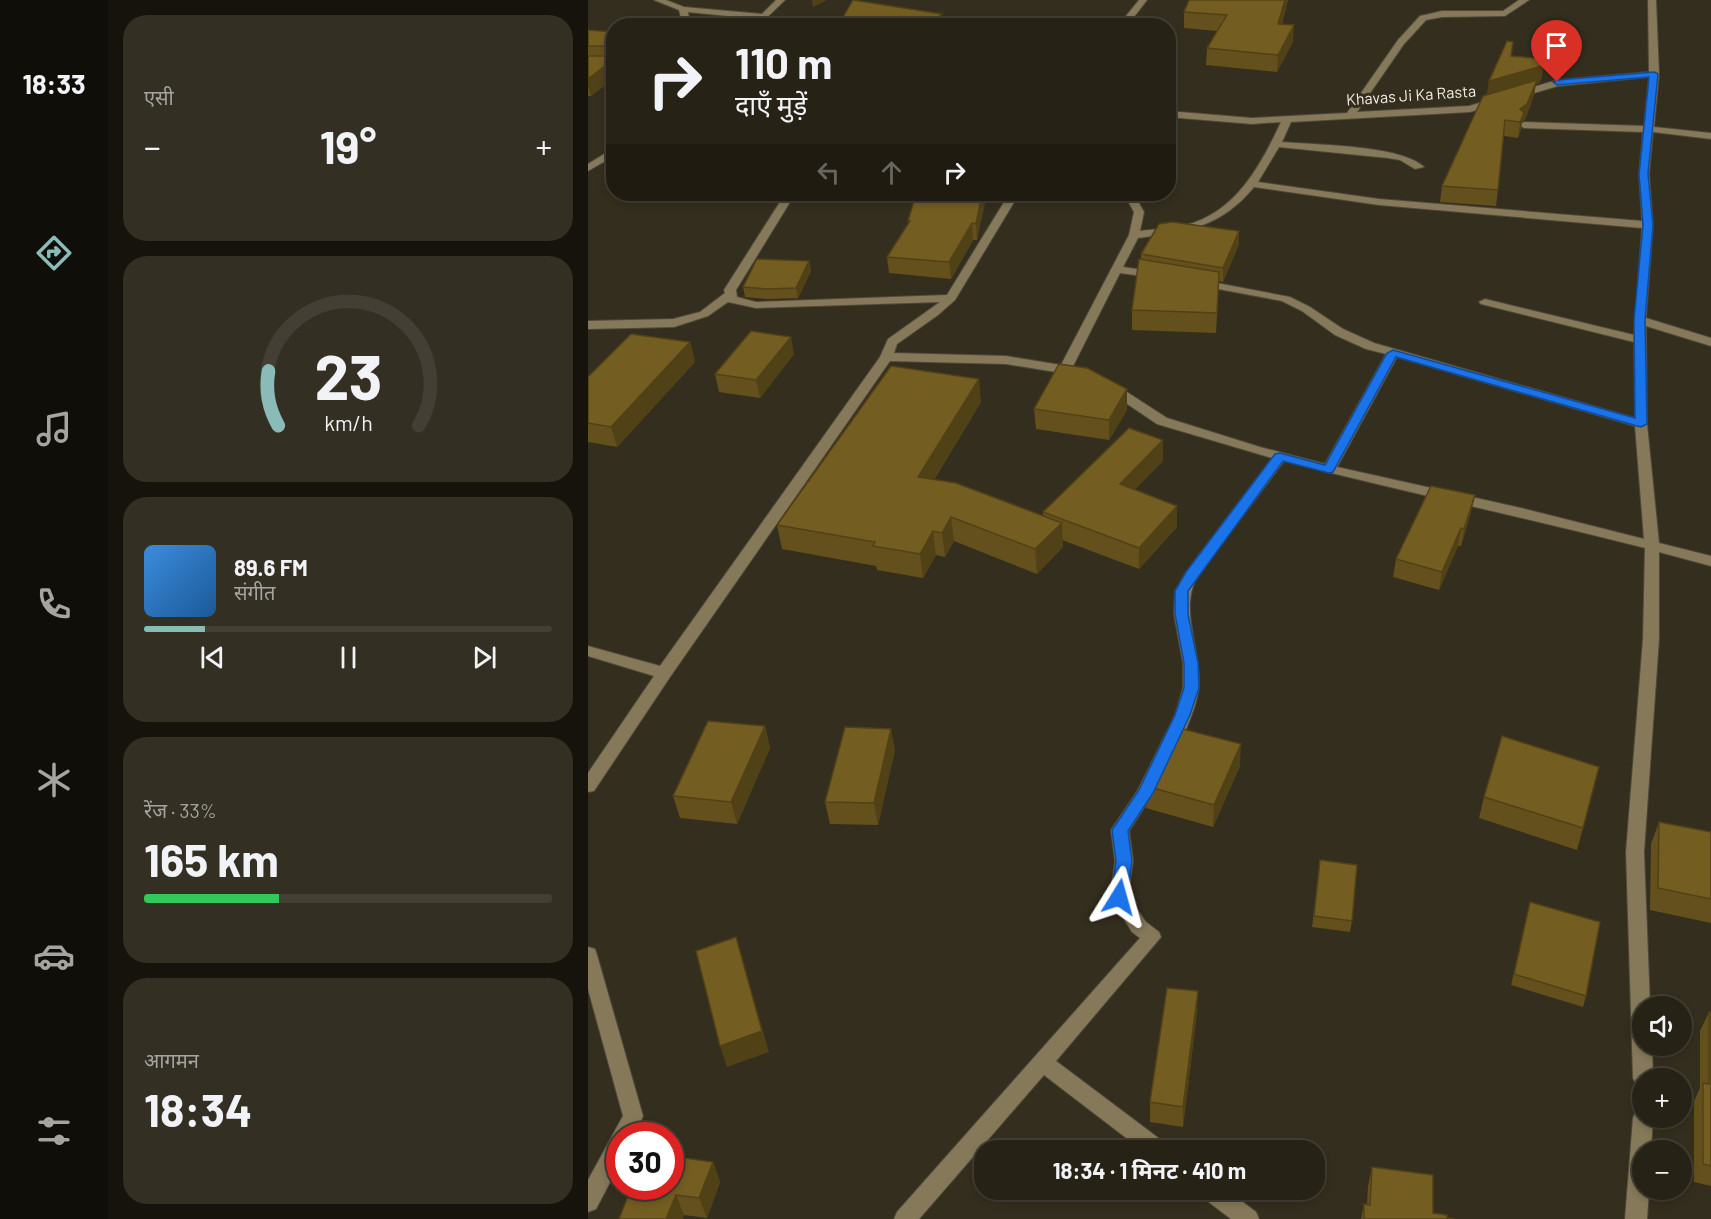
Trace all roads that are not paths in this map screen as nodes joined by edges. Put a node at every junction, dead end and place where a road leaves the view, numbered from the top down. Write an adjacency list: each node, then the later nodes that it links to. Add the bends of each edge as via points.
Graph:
1 (658, 0): 6 (street)
2 (781, 0): 7 (street)
3 (1143, 0): 9 (street)
4 (1525, 0): 11 (street, via 1505,13 1423,18 1401,42)
5 (1652, 0): 10 (street)
6 (683, 9): 7 (street); 8 (street)
7 (764, 16)
8 (685, 18)
9 (1128, 18)
10 (1654, 74): 11 (street, Khavas Ji Ka Rasta, via 1557,82 1470,108); 15 (street)
11 (1351, 114): 13 (street, Khavas Ji Ka Rasta)
12 (1176, 115): 13 (street, Khavas Ji Ka Rasta, via 1251,121)
13 (1288, 118): 17 (street)
14 (1524, 125): 15 (street)
15 (1648, 129): 16 (street); 25 (street, via 1644,174)
16 (1711, 136)
17 (1276, 144): 19 (street, via 1378,153 1403,158); 21 (street)
18 (606, 156): 20 (street)
19 (1419, 167)
20 (588, 168)
21 (1252, 184): 25 (street, via 1379,202); 26 (street, via 1215,217 1193,226)
22 (786, 201): 28 (street)
23 (1010, 201): 29 (street)
24 (1133, 201): 26 (street, via 1139,212)
25 (1648, 225): 31 (street)
26 (1134, 235): 27 (street)
27 (1115, 269): 35 (street, via 1286,299 1339,332); 37 (street)
28 (730, 295): 29 (street, via 740,303 756,305); 32 (street, via 704,314 674,323)
29 (951, 298): 36 (street, via 892,342)
30 (1485, 302): 33 (street)
31 (1640, 320): 33 (street); 34 (street)
32 (588, 325)
33 (1640, 340): 38 (street)
34 (1711, 342)
35 (1393, 353): 38 (street); 40 (street)
36 (886, 357): 37 (street, via 991,358); 44 (street)
37 (1065, 369): 39 (street, via 1097,380 1162,421)
38 (1641, 424): 41 (street)
39 (1280, 457): 40 (street); 47 (street, via 1182,591 1191,688 1183,715 1145,793 1120,830 1124,861 1119,897 1139,927 1152,937)
40 (1329, 469): 41 (street)
41 (1652, 545): 42 (street); 48 (street, via 1651,639 1635,852)
42 (1711, 561)
43 (588, 651): 44 (street)
44 (664, 673): 45 (street)
45 (588, 786)
46 (588, 955): 49 (street, via 633,1116)
47 (1042, 1062): 51 (street); 55 (street)
48 (1643, 1068)
49 (630, 1122)
50 (1642, 1128): 57 (street)
51 (1145, 1140)
52 (606, 1168): 54 (street)
53 (1223, 1200): 56 (street)
54 (588, 1202)
55 (905, 1219)
56 (1248, 1219)
57 (1636, 1219)

